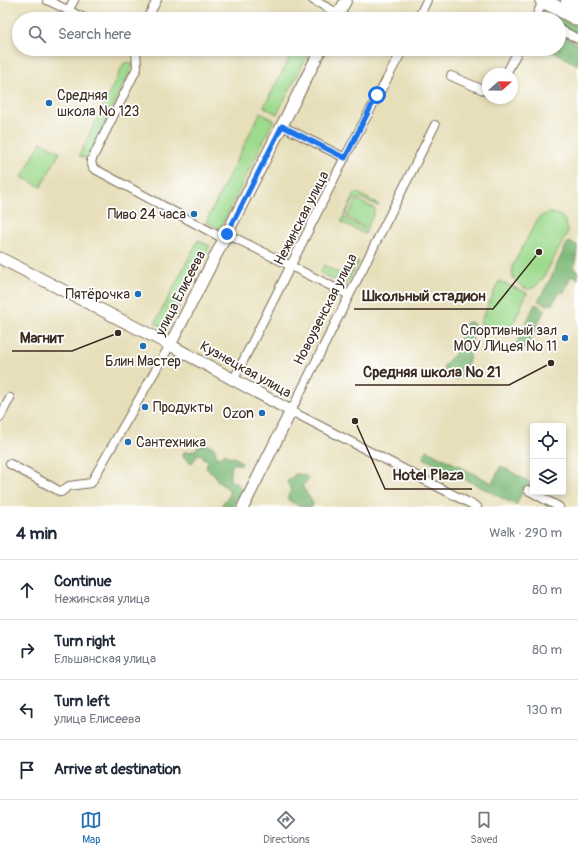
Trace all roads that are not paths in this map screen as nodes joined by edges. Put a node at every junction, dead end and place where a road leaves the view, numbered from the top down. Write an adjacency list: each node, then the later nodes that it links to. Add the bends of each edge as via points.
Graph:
1 (47, 0): 10 (street)
2 (74, 0): 10 (street)
3 (157, 0): 11 (street)
4 (313, 0): 12 (street)
5 (346, 0): 13 (street)
6 (427, 0): 14 (street)
7 (542, 0): 15 (street); 16 (highway)
8 (568, 0): 9 (highway)
9 (578, 5)
10 (68, 11)
11 (151, 12)
12 (333, 12)
13 (342, 12)
14 (421, 12)
15 (539, 12)
16 (565, 12)
17 (566, 13): 18 (highway)
18 (578, 19)
19 (566, 33): 20 (street)
20 (578, 39)
21 (136, 56): 31 (street, via 137,68 91,160 93,168)
22 (317, 56): 29 (street, улица Елисеева)
23 (398, 56): 30 (street, Нежинская улица)
24 (516, 56): 25 (street)
25 (509, 68)
26 (451, 76): 27 (street)
27 (482, 89)
28 (435, 125): 34 (street, Новоузенская улица)
29 (282, 126): 30 (street); 31 (street, улица Елисеева)
30 (345, 158): 33 (street, Нежинская улица)
31 (225, 236): 33 (street); 35 (street, улица Елисеева)
32 (0, 258): 35 (street, Кузнецкая улица)
33 (291, 267): 34 (street); 36 (street, Нежинская улица)
34 (349, 295): 38 (street, Новоузенская улица)
35 (170, 345): 36 (street, Кузнецкая улица); 40 (street, улица Елисеева, via 91,483 69,486 61,492)
36 (234, 379): 38 (street, Кузнецкая улица)
37 (10, 398): 39 (street)
38 (291, 411): 42 (street, Новоузенская улица); 43 (street, Кузнецкая улица)
39 (0, 417)
40 (10, 464)
41 (528, 490): 44 (street)
42 (243, 507)
43 (477, 507)
44 (560, 507)

